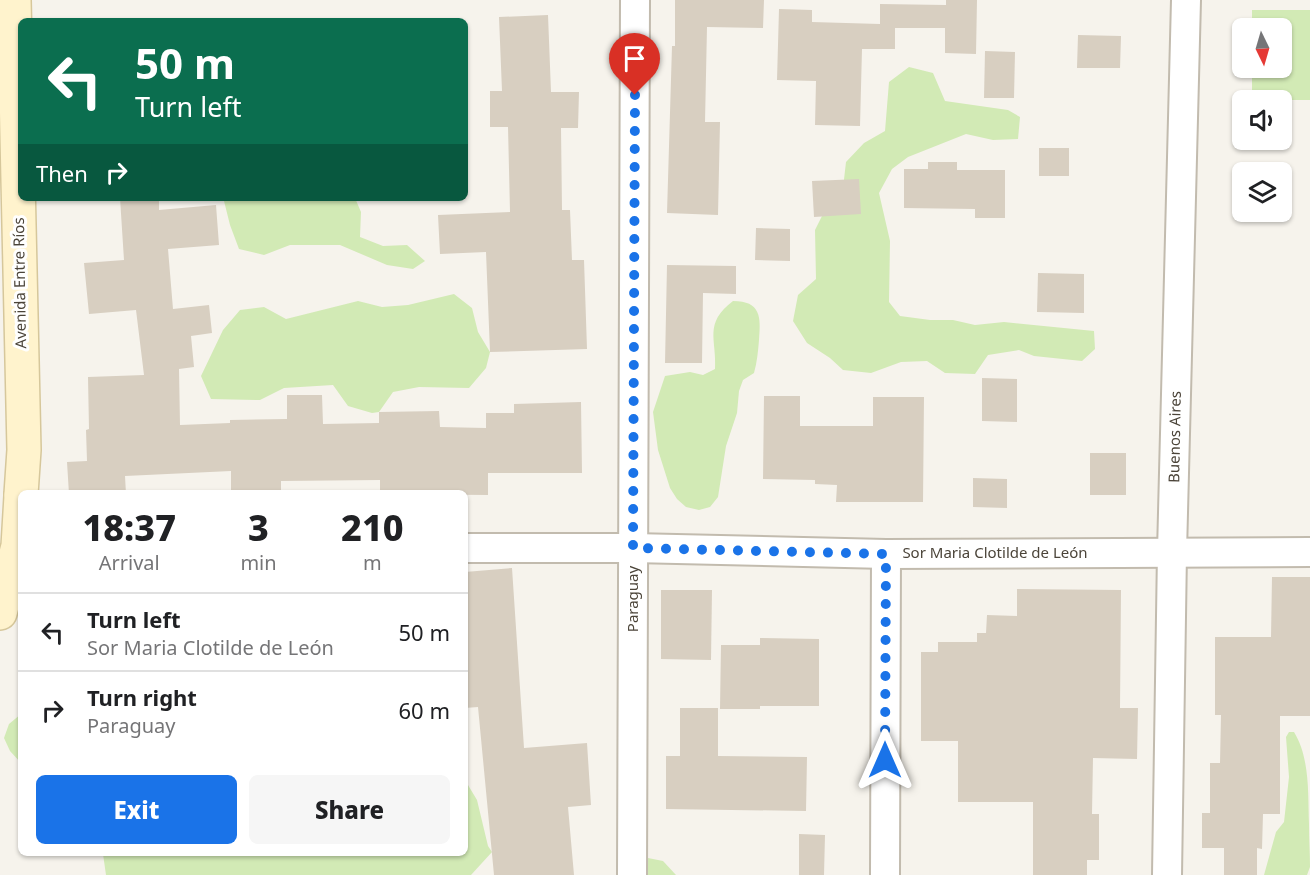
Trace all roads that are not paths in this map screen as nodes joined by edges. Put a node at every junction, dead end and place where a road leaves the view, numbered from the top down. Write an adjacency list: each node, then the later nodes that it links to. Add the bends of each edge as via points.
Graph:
1 (14, 0): 4 (street, Avenida Entre Ríos)
2 (636, 0): 8 (street, Paraguay)
3 (1186, 0): 10 (street, Buenos Aires)
4 (18, 175)
5 (19, 201): 6 (street, Avenida Entre Ríos, via 24,438)
6 (21, 490)
7 (468, 548): 8 (street, Sor Maria Clotilde de León)
8 (633, 548): 12 (street, Sor Maria Clotilde de León); 14 (street, Paraguay)
9 (18, 550): 13 (street, Avenida Entre Ríos)
10 (1172, 552): 11 (street, Sor Maria Clotilde de León); 12 (street, Sor Maria Clotilde de León); 16 (street, Buenos Aires)
11 (1310, 552)
12 (886, 554): 15 (street)
13 (0, 613)
14 (632, 875)
15 (885, 875)
16 (1167, 875)

